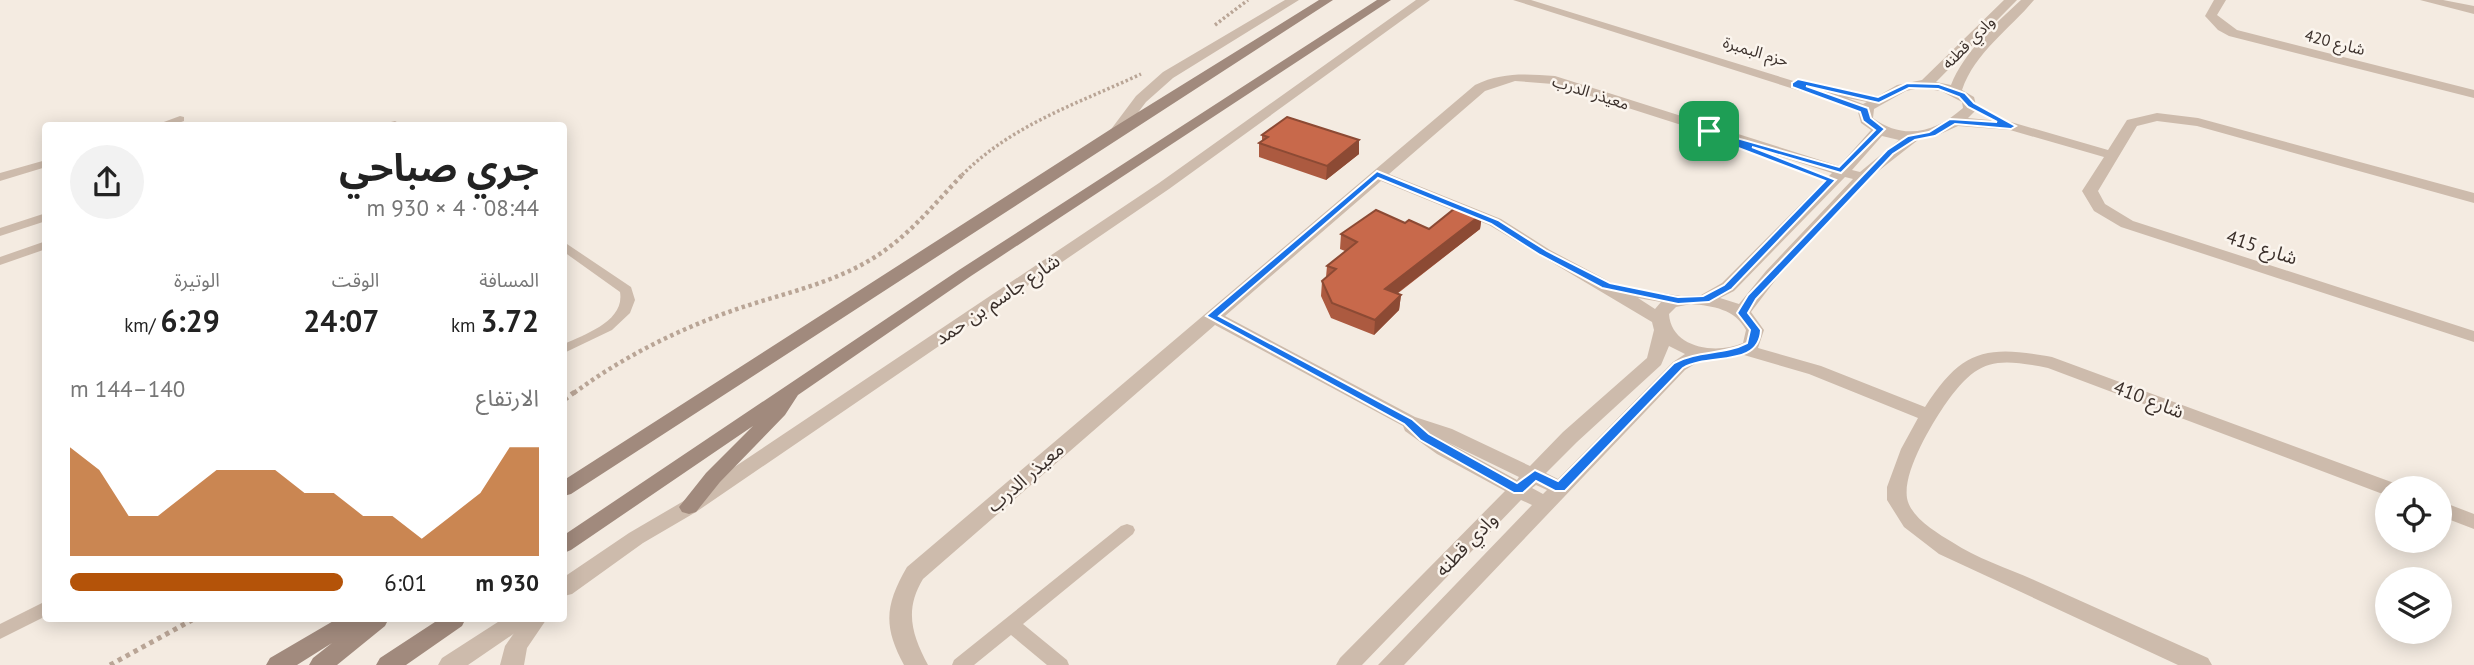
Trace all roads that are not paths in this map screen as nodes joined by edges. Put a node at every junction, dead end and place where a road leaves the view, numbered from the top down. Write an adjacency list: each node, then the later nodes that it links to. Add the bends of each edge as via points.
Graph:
1 (1293, 0): 23 (street, via 1168,75 1141,99)
2 (1327, 0): 23 (main road)
3 (1385, 0): 49 (main road, شارع جاسم بن حمد)
4 (1424, 0): 58 (street, شارع جاسم بن حمد, via 1164,186)
5 (1519, 0): 11 (street, حزم البمبرة)
6 (2011, 0): 12 (street, وادي قطنه)
7 (2028, 0): 13 (street, وادي قطنه, via 1959,77)
8 (2220, 0): 14 (street, شارع 420, via 2211,16 2233,33)
9 (2426, 0): 10 (street)
10 (2474, 10)
11 (1797, 83): 15 (street, حزم البمبرة); 17 (street, حزم البمبرة)
12 (1925, 85): 13 (street); 15 (street, via 1907,86)
13 (1955, 92): 16 (street)
14 (2474, 94)
15 (1879, 100): 17 (street)
16 (1971, 105): 19 (street); 21 (street)
17 (1865, 110): 22 (street, via 1866,120)
18 (180, 119): 20 (lane)
19 (1954, 121): 21 (street); 24 (street, via 1932,134)
20 (171, 122)
21 (2011, 126): 25 (street)
22 (1880, 129): 24 (street); 28 (street)
23 (1116, 132): 54 (main road)
24 (1912, 138): 30 (street, via 1890,152)
25 (2111, 155): 31 (street, شارع 415, via 2132,123 2170,117); 45 (street, شارع 415, via 2090,191 2091,199 2111,216)
26 (42, 164): 29 (lane)
27 (1377, 174): 28 (street, معيذر الدرب, via 1480,88 1515,77 1555,80); 39 (street, via 1495,222); 43 (street, معيذر الدرب)
28 (1836, 175): 30 (street, معيذر الدرب); 40 (street, via 1728,287)
29 (0, 177)
30 (1859, 183): 42 (street, via 1760,287)
31 (2474, 198)
32 (42, 218): 33 (lane)
33 (0, 232)
34 (42, 246): 38 (lane)
35 (567, 248): 37 (lane)
36 (567, 256): 37 (lane)
37 (581, 258): 47 (lane, via 626,290 629,303 612,324)
38 (0, 261)
39 (1606, 286): 41 (street); 44 (street)
40 (1705, 299): 41 (street); 42 (street)
41 (1678, 300): 44 (street, via 1664,308)
42 (1742, 313): 46 (street, via 1753,324)
43 (1212, 316): 51 (street); 77 (street, معيذر الدرب, via 915,573 905,587 898,616)
44 (1661, 325): 48 (street, via 1677,343); 52 (street, وادي قطنه, via 1655,361)
45 (2474, 337)
46 (1751, 342): 48 (street, وادي قطنه, via 1736,353); 50 (street)
47 (567, 347)
48 (1712, 355): 55 (street, وادي قطنه, via 1693,357 1679,366)
49 (799, 383): 58 (main road, via 777,413 707,481); 62 (main road, شارع جاسم بن حمد)
50 (1927, 415): 53 (street, شارع 410, via 1970,364 2029,358 2076,371); 82 (street, شارع 410, via 1896,483 1897,499 1922,532 1946,549)
51 (1408, 421): 52 (street); 56 (street, via 1424,437)
52 (1535, 475): 55 (street); 56 (street, وادي قطنه)
53 (2375, 483)
54 (567, 487)
55 (1560, 488): 57 (street, وادي قطنه)
56 (1518, 489): 57 (street); 80 (street, وادي قطنه)
57 (1544, 503): 81 (street, وادي قطنه)
58 (690, 507): 63 (street, شارع جاسم بن حمد)
59 (2452, 513): 60 (street)
60 (2474, 522)
61 (1127, 530): 70 (lane)
62 (567, 543)
63 (567, 586)
64 (42, 610): 71 (lane)
65 (349, 622): 72 (main road)
66 (375, 622): 73 (main road)
67 (451, 622): 74 (main road)
68 (514, 622): 75 (street)
69 (534, 622): 76 (street, via 516,646)
70 (1013, 626): 78 (lane); 79 (lane)
71 (0, 632)
72 (278, 665)
73 (321, 665)
74 (388, 665)
75 (450, 665)
76 (512, 665)
77 (916, 665)
78 (961, 665)
79 (1060, 665)
80 (1348, 665)
81 (1390, 665)
82 (2200, 665)

